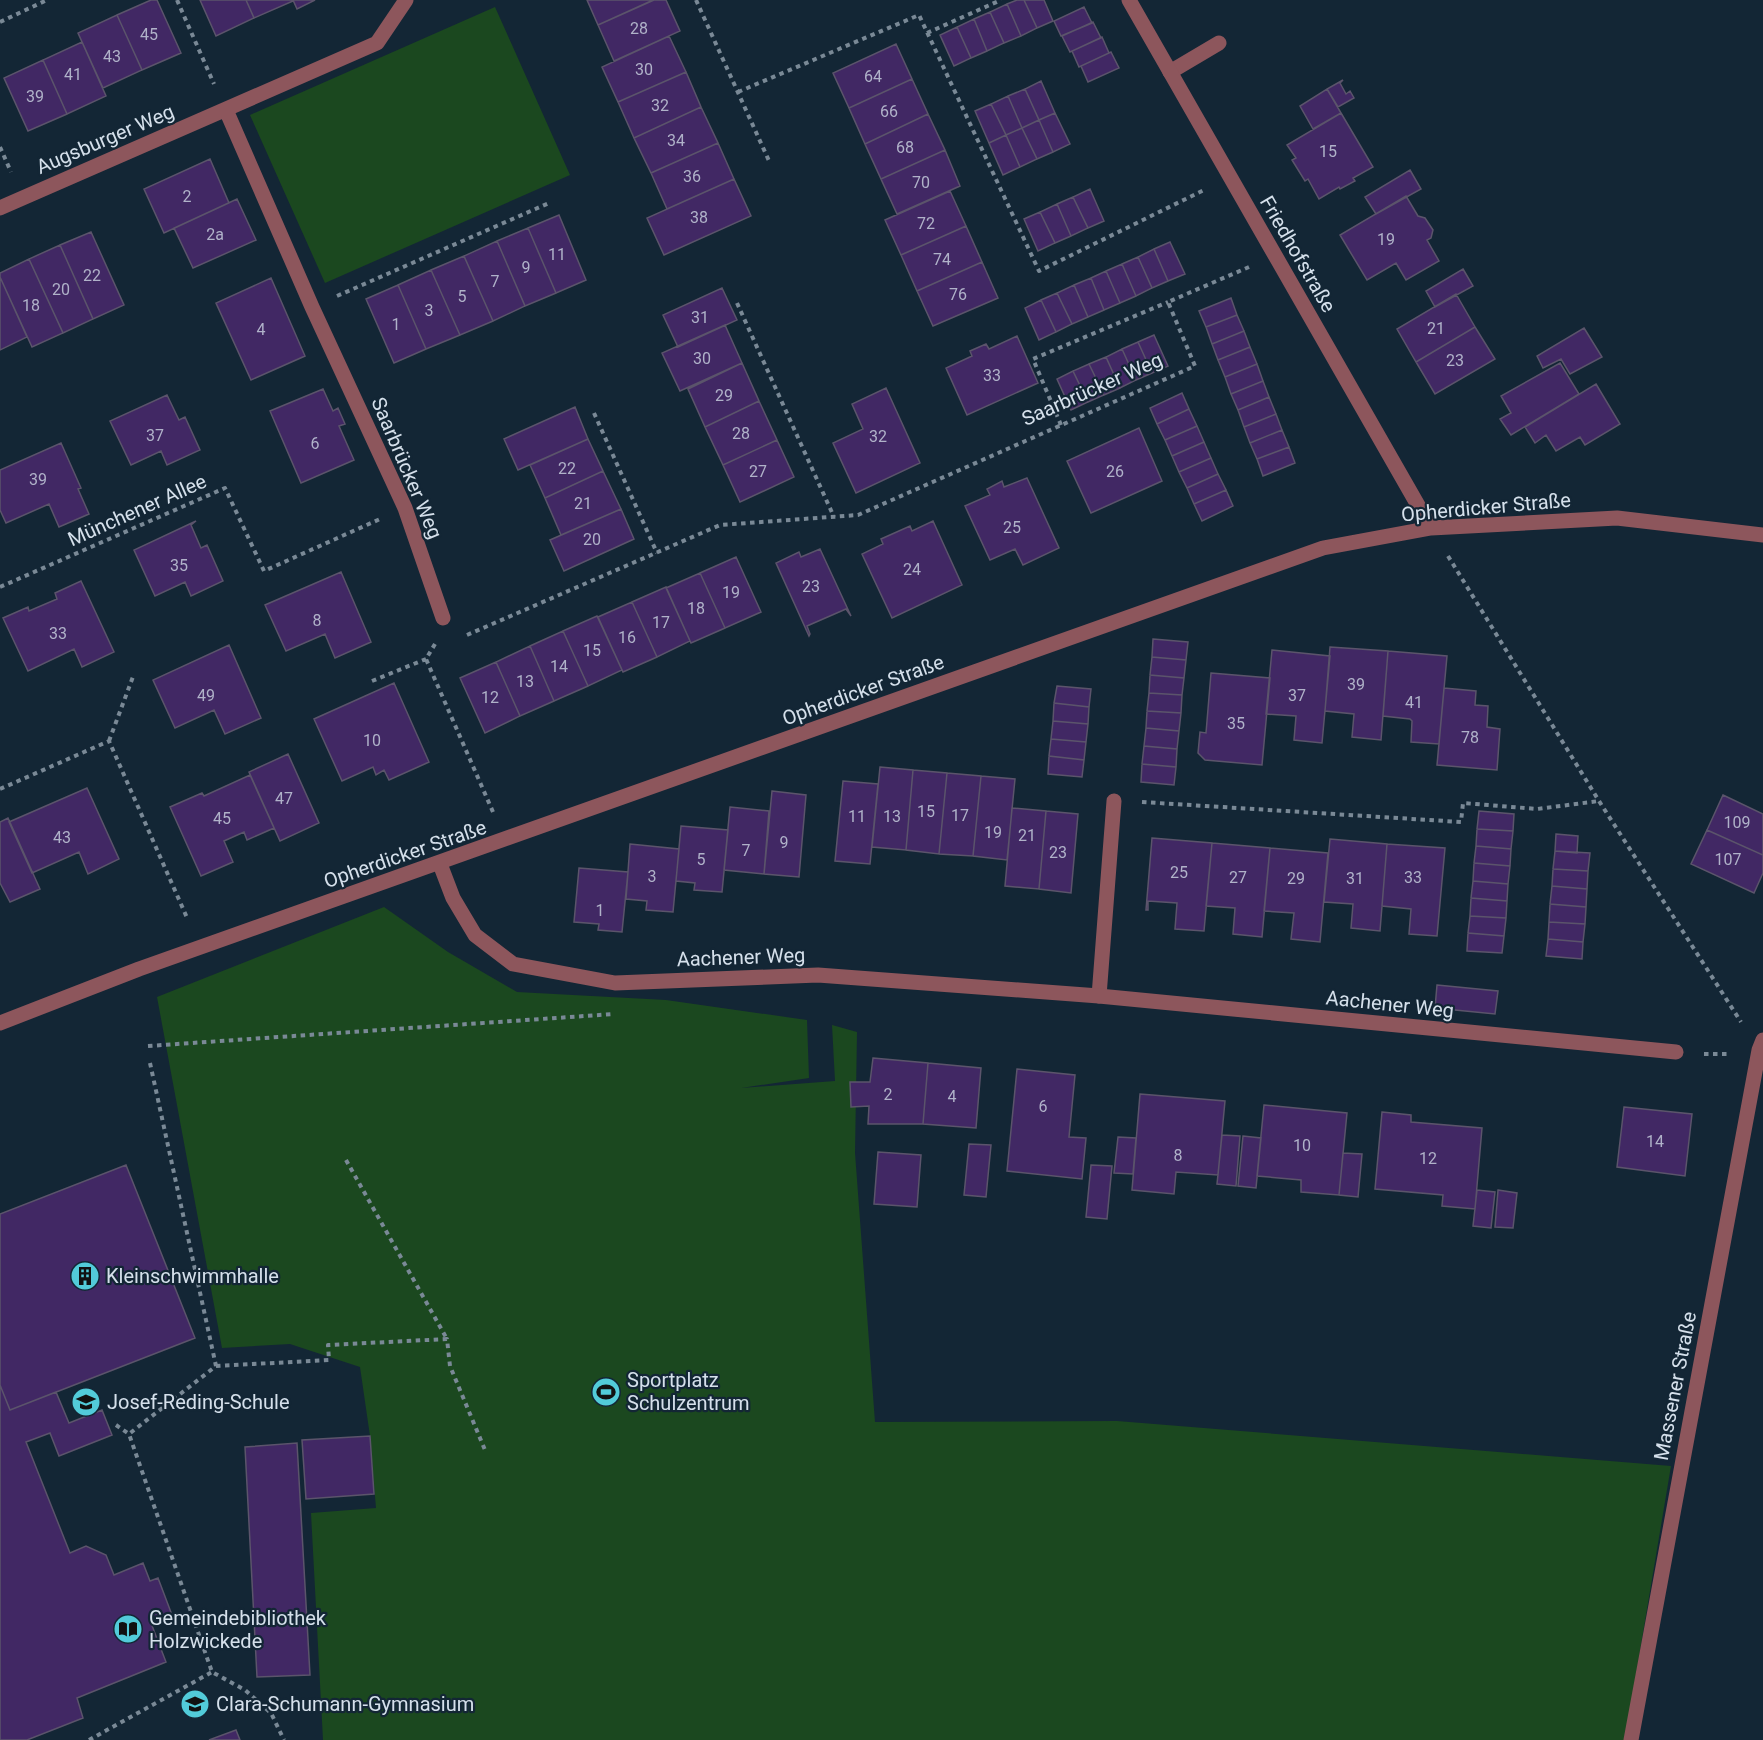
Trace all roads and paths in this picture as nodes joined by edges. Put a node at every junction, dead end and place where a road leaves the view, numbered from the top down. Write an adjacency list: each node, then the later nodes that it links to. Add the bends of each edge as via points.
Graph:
1 (47, 0): 7 (path)
2 (177, 0): 12 (path)
3 (406, 0): 12 (street, Augsburger Weg, via 377,43)
4 (696, 0): 11 (path)
5 (1001, 0): 8 (path)
6 (1129, 0): 10 (street, Friedhofstraße)
7 (0, 22)
8 (927, 33): 11 (path, via 919,15); 14 (path, via 1039,271)
9 (1219, 43): 10 (street)
10 (1170, 72): 14 (street, Friedhofstraße)
11 (738, 92): 13 (path)
12 (226, 110): 16 (street, Augsburger Weg); 20 (street, Saarbrücker Weg)
13 (770, 162)
14 (1230, 177): 17 (street, Friedhofstraße)
15 (549, 202): 20 (path)
16 (0, 208)
17 (1275, 256): 18 (path); 25 (street, Friedhofstraße)
18 (1168, 302): 22 (path, Saarbrücker Weg, via 1195,366); 22 (path, via 1033,359)
19 (737, 303): 24 (path)
20 (312, 307): 23 (street, Saarbrücker Weg)
21 (594, 413): 27 (path)
22 (1061, 425): 24 (path, Saarbrücker Weg, via 858,515)
23 (405, 508): 28 (path, Münchener Allee, via 264,571 225,488); 29 (street, Saarbrücker Weg)
24 (834, 516): 27 (path, Saarbrücker Weg, via 720,525)
25 (1431, 528): 26 (street, Opherdicker Straße, via 1617,518); 39 (path); 40 (street, Opherdicker Straße, via 1323,548)
26 (1763, 535)
27 (657, 553): 30 (path, Saarbrücker Weg)
28 (0, 587)
29 (443, 618): 32 (path)
30 (466, 635)
31 (445, 644): 32 (path)
32 (434, 649): 33 (path)
33 (426, 659): 35 (path); 40 (path)
34 (134, 674): 36 (path)
35 (372, 681)
36 (109, 741): 37 (path); 42 (path)
37 (0, 789)
38 (1114, 801): 39 (path, via 1461,822 1463,803 1537,809); 43 (street)
39 (1599, 801): 47 (path)
40 (506, 840): 41 (street, Opherdicker Straße)
41 (440, 864): 42 (street, Opherdicker Straße); 43 (street, Aachener Weg, via 453,898 475,935 513,964 615,983 818,975)
42 (200, 949): 45 (street, Opherdicker Straße)
43 (1099, 996): 48 (street, Aachener Weg)
44 (625, 1014): 46 (path)
45 (0, 1023)
46 (148, 1046)
47 (1762, 1047): 48 (path, via 1716,1055); 59 (street, Massener Straße)
48 (1676, 1052)
49 (150, 1063): 52 (path)
50 (346, 1160): 51 (path)
51 (447, 1339): 52 (path, via 328,1346 329,1360); 55 (path, via 450,1366)
52 (216, 1366): 54 (path)
53 (116, 1425): 54 (path)
54 (129, 1434): 56 (path)
55 (485, 1450)
56 (212, 1672): 57 (path); 58 (path, via 245,1690 271,1713)
57 (89, 1740)
58 (284, 1740)
59 (1631, 1740)

